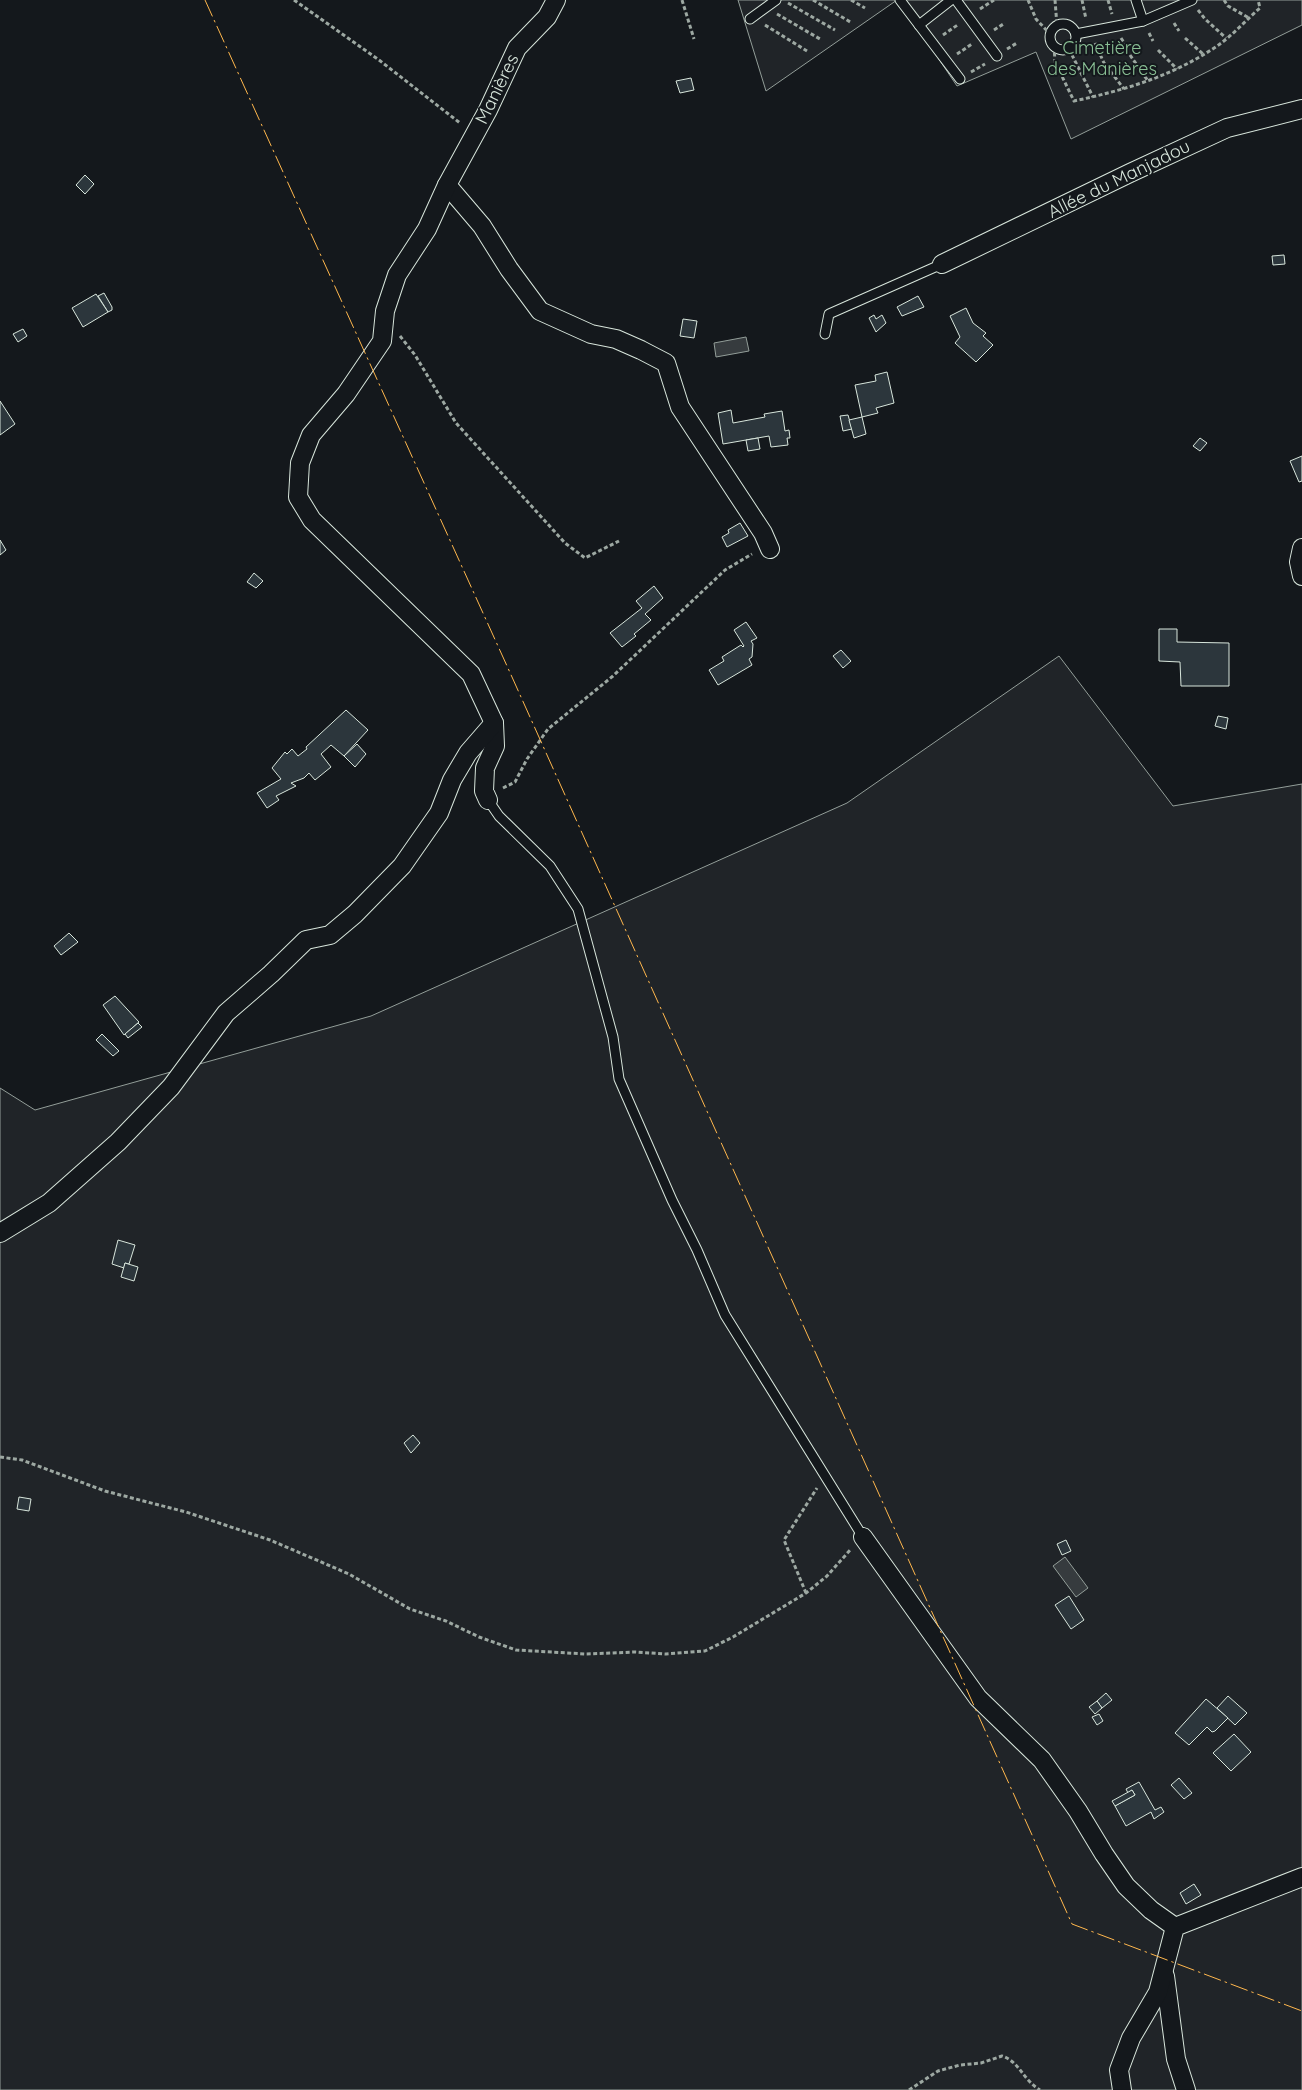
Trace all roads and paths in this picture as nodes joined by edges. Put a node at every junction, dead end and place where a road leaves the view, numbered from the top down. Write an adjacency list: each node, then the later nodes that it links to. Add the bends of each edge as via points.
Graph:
1 (294, 0): 47 (path, via 379,60)
2 (556, 0): 47 (street, Manières, via 547,17 517,48)
3 (682, 0): 32 (path)
4 (776, 0): 18 (lane)
5 (783, 0): 26 (path)
6 (813, 0): 23 (path)
7 (851, 0): 19 (path)
8 (900, 0): 24 (lane)
9 (951, 0): 24 (lane)
10 (956, 0): 40 (lane)
11 (1028, 0): 29 (path, via 1036,19)
12 (1055, 0): 25 (path)
13 (1082, 0): 27 (path)
14 (1136, 0): 22 (lane)
15 (1192, 0): 22 (lane); 31 (path, via 1205,19)
16 (1224, 0): 21 (path, via 1228,6)
17 (1258, 0): 21 (path, via 1260,8)
18 (766, 8): 20 (lane); 33 (path)
19 (866, 8)
20 (752, 18): 36 (path)
21 (1249, 18): 31 (path)
22 (1142, 20): 27 (lane)
23 (852, 23)
24 (919, 24): 42 (lane)
25 (1058, 26): 28 (lane, via 1069,26); 29 (lane)
26 (835, 30)
27 (1089, 32): 28 (lane); 44 (path, via 1104,63)
28 (1076, 34): 35 (lane, via 1074,45)
29 (1051, 35): 34 (lane)
30 (1185, 38): 38 (path)
31 (1226, 38): 38 (path)
32 (694, 39)
33 (820, 39)
34 (1054, 46): 35 (lane); 45 (path, via 1055,62 1074,101)
35 (1069, 49): 45 (path)
36 (807, 50)
37 (1158, 50): 41 (path)
38 (1203, 54): 41 (path)
39 (1130, 55): 43 (path)
40 (997, 56)
41 (1177, 69): 43 (path)
42 (960, 79)
43 (1148, 81): 44 (path)
44 (1124, 89): 45 (path)
45 (1093, 97)
46 (1302, 109): 49 (street, Allée du Manjadou, via 1227,128)
47 (474, 135): 48 (street, Manières)
48 (447, 185): 50 (street, Manières, via 427,229 397,275); 53 (street, via 482,226 540,311 591,334 616,339 666,364 680,407)
49 (942, 264): 51 (lane, via 829,314)
50 (385, 316): 52 (path, via 415,355 456,423 565,544 585,558); 56 (street, Manières, via 382,341 346,394 311,435 300,463 298,497 312,520 471,674)
51 (825, 334)
52 (619, 541)
53 (769, 547): 57 (path, via 725,570 613,676 548,729 515,782)
54 (1302, 548): 55 (street, via 1299,562)
55 (1302, 576)
56 (494, 723): 57 (street, via 495,746 485,768 484,791); 58 (street, via 468,754 452,780 439,813 395,873 330,935 306,940 226,1013 170,1087 118,1142 49,1203)
57 (487, 798): 60 (lane, via 498,816 550,866 578,909 613,1036 620,1079 652,1156 725,1315)
58 (0, 1233)
59 (0, 1457): 62 (path, via 22,1460 105,1492 186,1512 270,1540 349,1574 410,1609 516,1650 586,1654 706,1651)
60 (825, 1476): 61 (lane); 62 (path, via 784,1540)
61 (863, 1537): 62 (path, via 827,1576); 64 (street, via 978,1698 1042,1760 1126,1886)
62 (806, 1593)
63 (1302, 1877): 64 (street)
64 (1175, 1927): 65 (street)
65 (1163, 1974): 68 (street, via 1158,1992 1131,2038 1119,2070); 69 (street, via 1167,1976 1176,2059)
66 (909, 2090): 67 (path, via 938,2071 1002,2056 1016,2063 1027,2081)
67 (1040, 2090)
68 (1122, 2090)
69 (1186, 2090)

